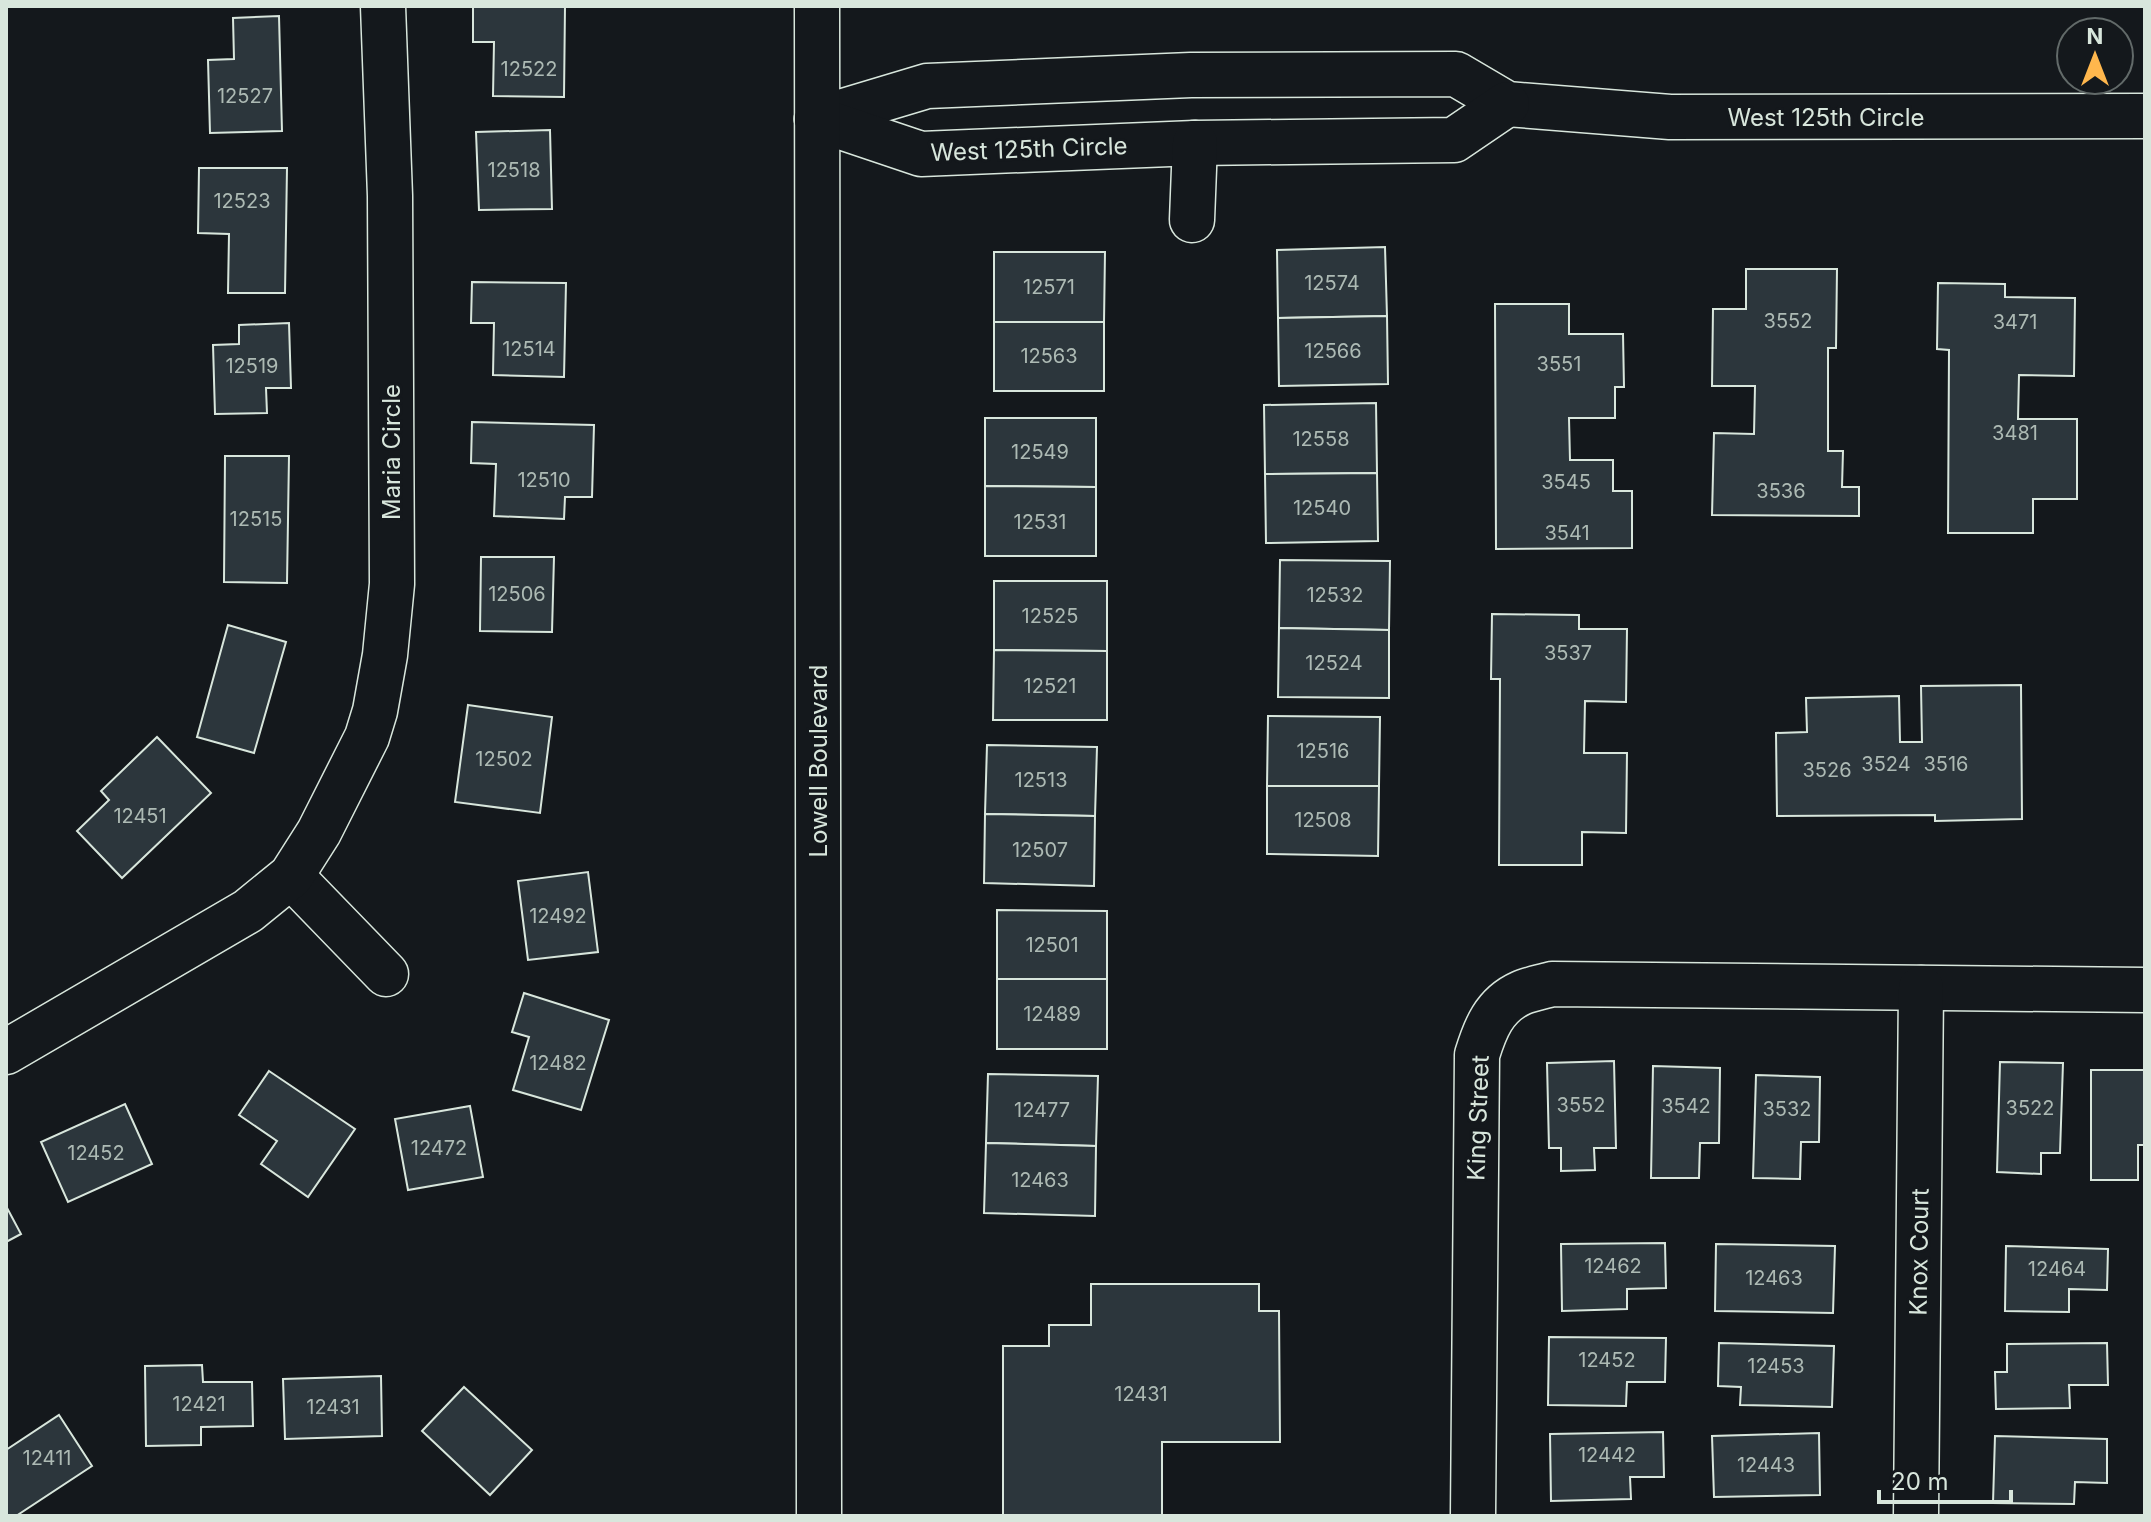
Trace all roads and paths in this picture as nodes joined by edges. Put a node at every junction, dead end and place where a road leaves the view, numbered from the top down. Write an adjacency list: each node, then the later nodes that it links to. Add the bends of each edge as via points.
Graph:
1 (383, 6): 8 (street, Maria Circle, via 390,196 392,584 367,737)
2 (817, 6): 5 (street, Lowell Boulevard)
3 (1507, 104): 4 (street, West 125th Circle, via 1670,117); 5 (street, West 125th Circle, via 1456,74 1191,75 927,86); 6 (street, West 125th Circle, via 1454,140)
4 (2145, 116)
5 (817, 119): 6 (street, West 125th Circle, via 921,154); 13 (street, Lowell Boulevard)
6 (1195, 143): 7 (street)
7 (1192, 220)
8 (291, 876): 9 (street); 12 (street, Maria Circle, via 248,911)
9 (386, 974)
10 (1921, 988): 11 (street, King Street); 14 (street, King Street, via 1552,984 1520,993 1497,1010 1477,1055); 15 (street, Knox Court)
11 (2145, 990)
12 (6, 1052)
13 (819, 1516)
14 (1473, 1516)
15 (1916, 1516)

